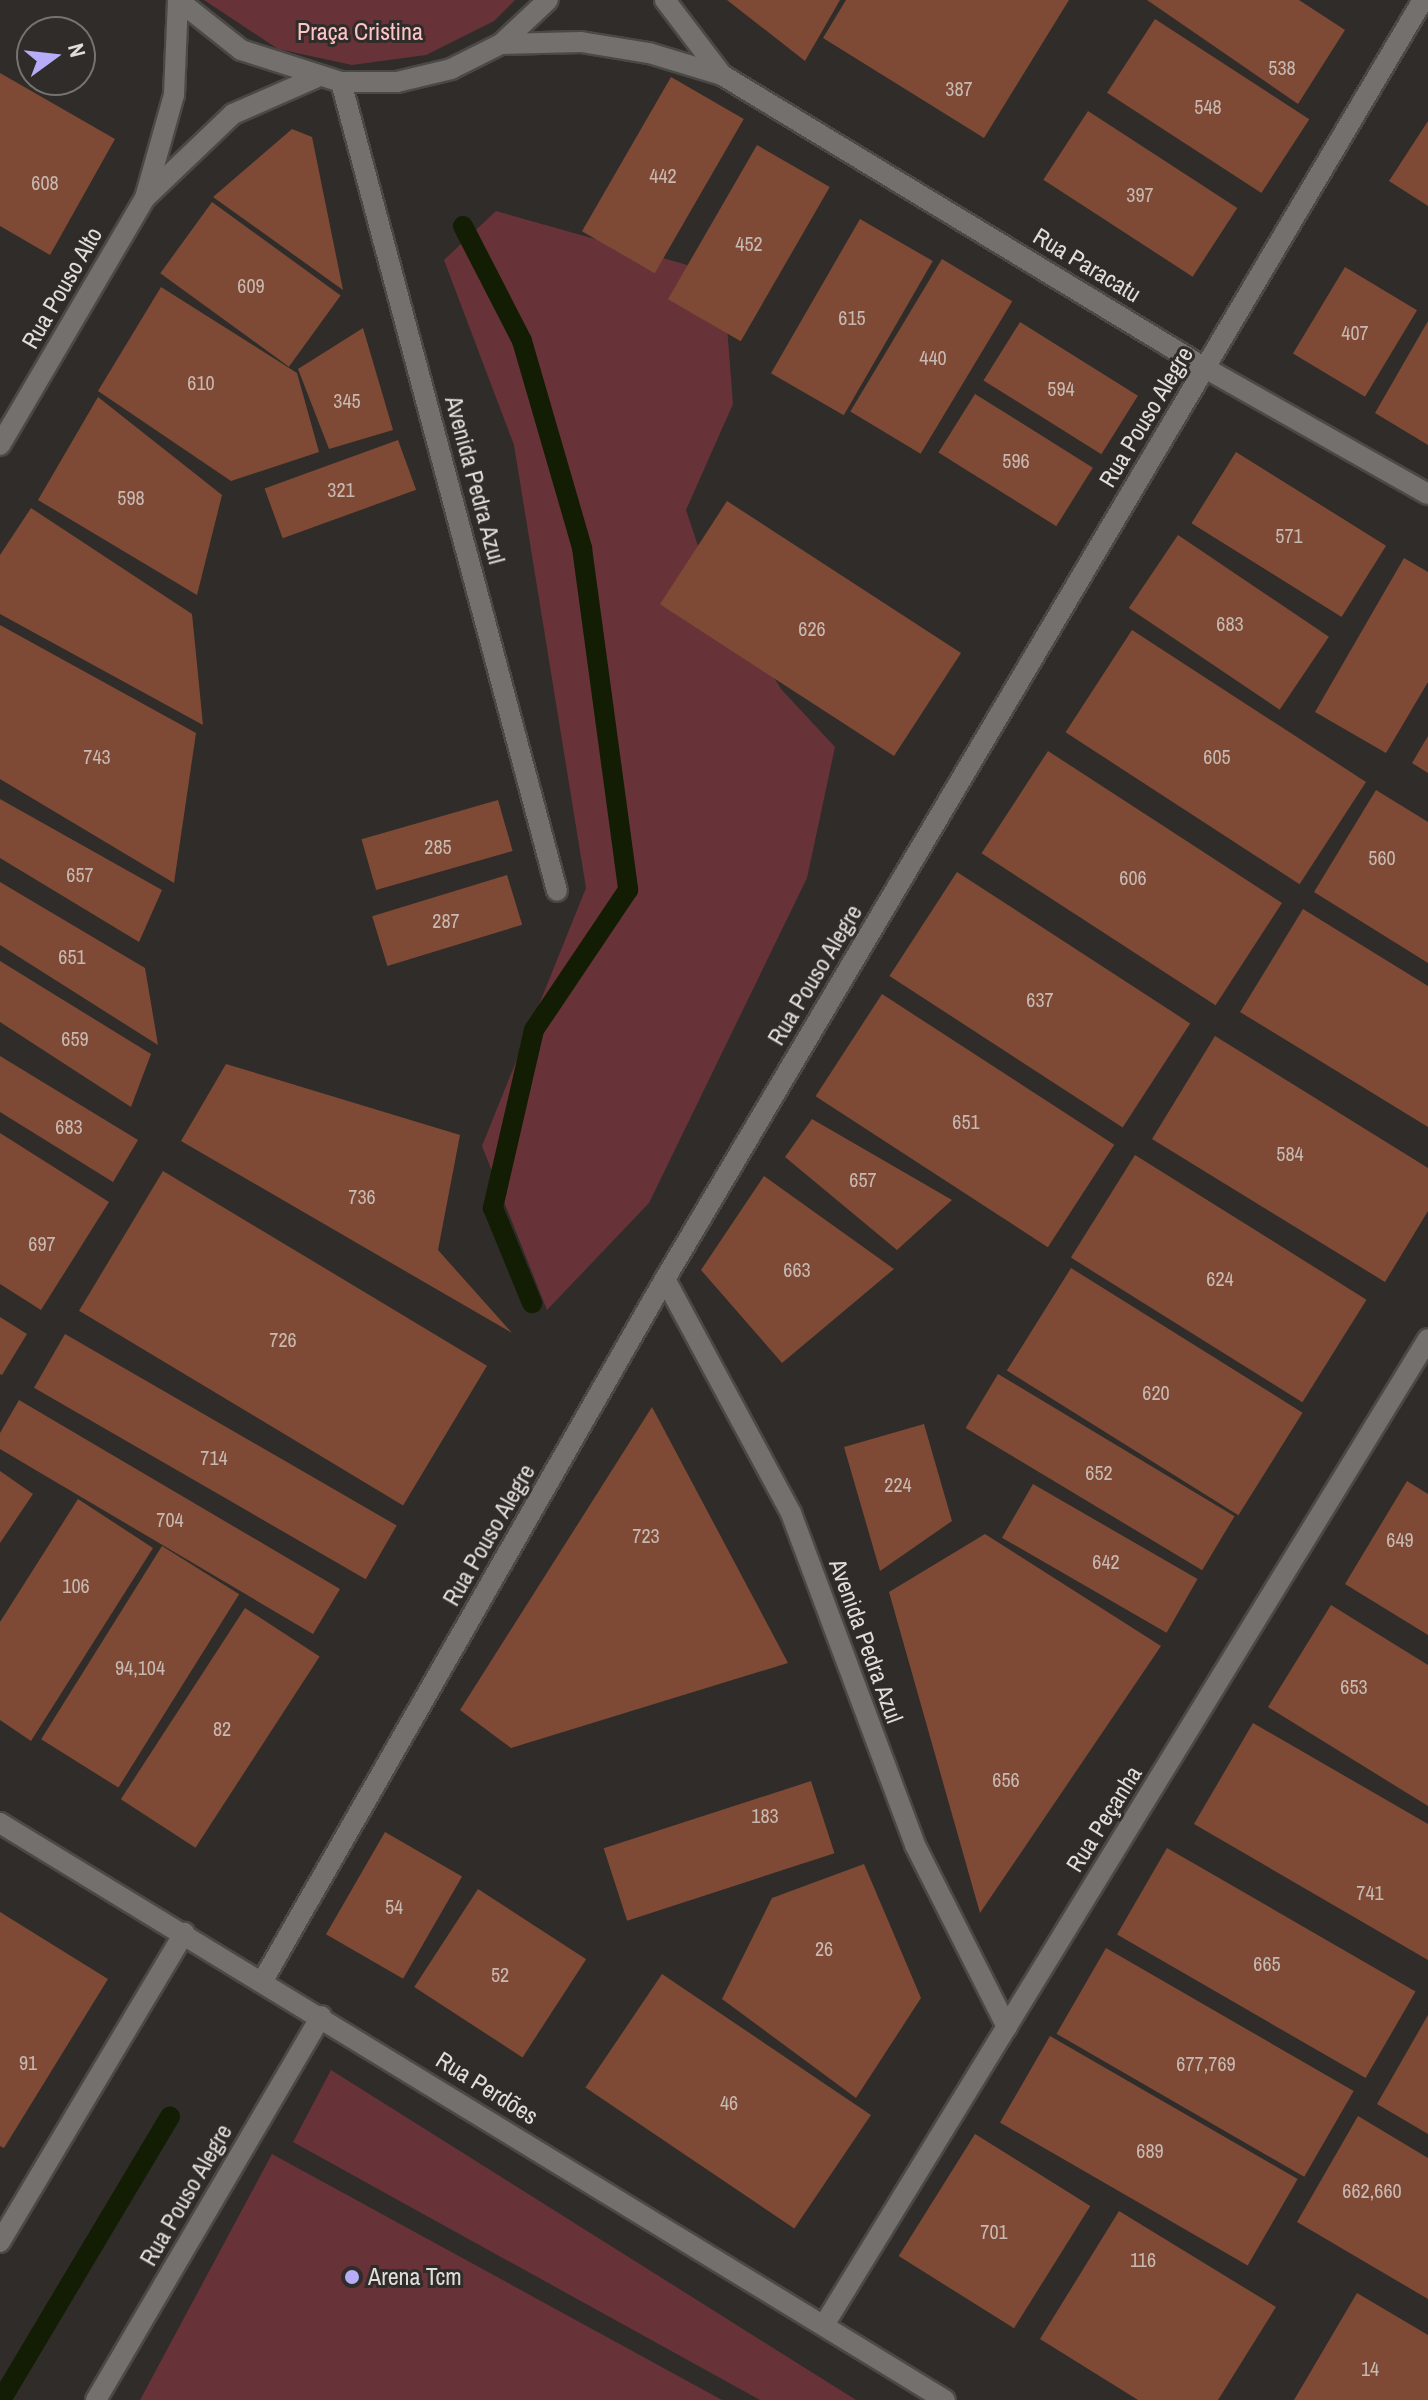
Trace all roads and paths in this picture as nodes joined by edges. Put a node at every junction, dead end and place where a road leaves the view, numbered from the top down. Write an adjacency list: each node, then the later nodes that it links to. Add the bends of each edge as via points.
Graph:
1 (178, 0): 7 (street, via 241,50); 9 (street, Rua Pouso Alto, via 174,95)
2 (548, 0): 5 (street)
3 (665, 0): 6 (street, Rua Paracatu)
4 (1423, 0): 10 (street, Rua Pouso Alegre)
5 (501, 44): 6 (street, Rua Paracatu, via 581,42 649,53); 8 (street, via 451,69 397,82)
6 (722, 75): 10 (street, Rua Paracatu)
7 (315, 78): 8 (street); 9 (street, Rua Pouso Alto, via 233,114)
8 (341, 82): 13 (street, Avenida Pedra Azul)
9 (145, 198): 11 (street, Rua Pouso Alto)
10 (1205, 368): 12 (street, Rua Paracatu); 14 (street, Rua Pouso Alegre)
11 (0, 445)
12 (1428, 494)
13 (557, 891)
14 (665, 1279): 18 (street, Rua Pouso Alegre); 20 (street, Avenida Pedra Azul, via 791,1513 915,1845)
15 (1428, 1339): 20 (street, Rua Peçanha)
16 (0, 1823): 17 (street, Rua Perdões)
17 (184, 1933): 18 (street, Rua Perdões); 21 (street)
18 (262, 1982): 19 (street, Rua Perdões)
19 (321, 2016): 22 (street, Rua Perdões); 23 (street, Rua Pouso Alegre)
20 (1007, 2027): 22 (street, Rua Peçanha)
21 (0, 2242)
22 (824, 2325): 24 (street, Rua Perdões)
23 (96, 2400)
24 (945, 2400)

